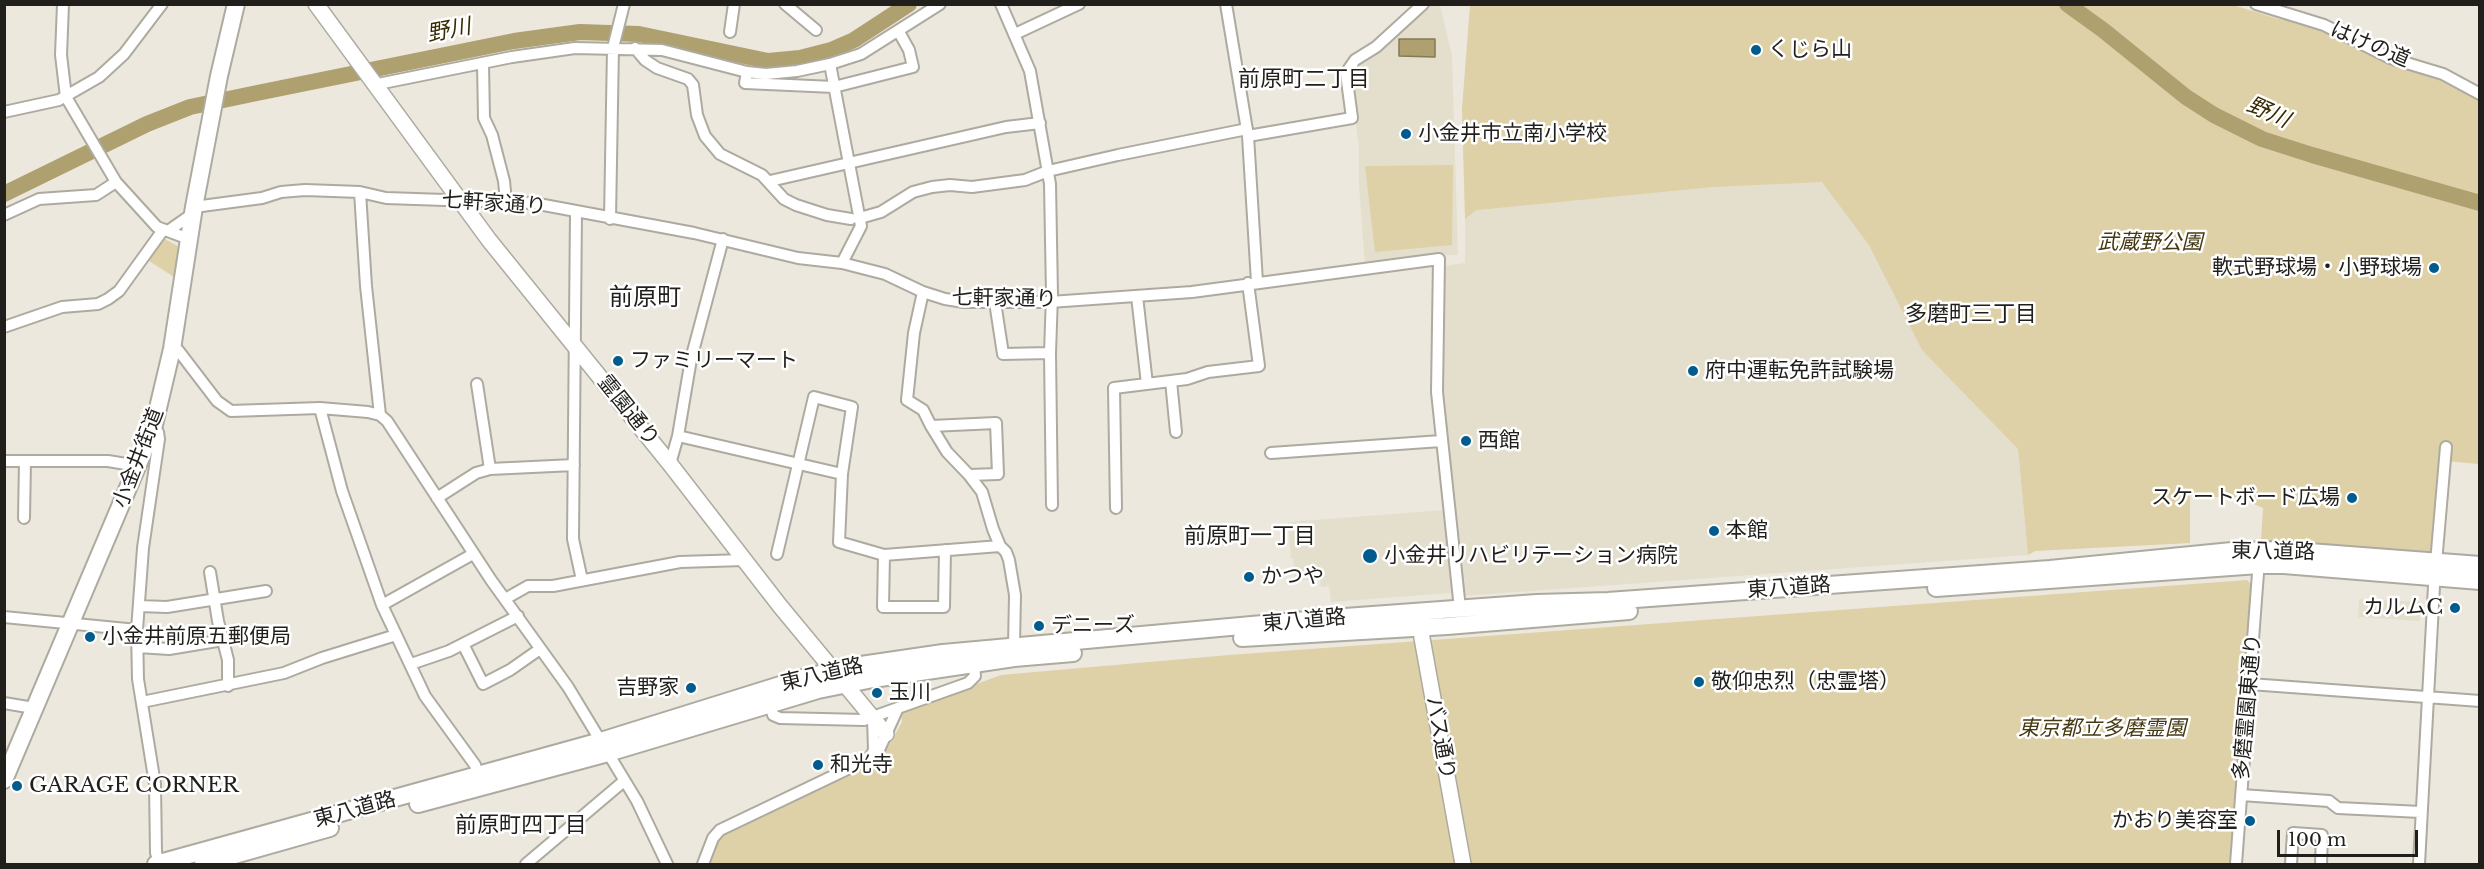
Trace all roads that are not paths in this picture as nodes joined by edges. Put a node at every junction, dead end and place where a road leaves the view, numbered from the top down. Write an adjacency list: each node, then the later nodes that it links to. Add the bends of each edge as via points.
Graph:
1 (63, 4): 26 (street, via 61,55)
2 (162, 4): 26 (street, via 124,54 99,77)
3 (236, 4): 38 (main road, 小金井街道)
4 (316, 4): 23 (street, 霊園通り)
5 (734, 4): 15 (street)
6 (785, 4): 14 (street)
7 (940, 4): 16 (street)
8 (1001, 4): 17 (street)
9 (1079, 4): 17 (street)
10 (1226, 4): 29 (street)
11 (1423, 4): 29 (street, via 1376,47 1355,60 1346,73 1352,118)
12 (2256, 4): 25 (street, はけの道, via 2324,25 2390,58 2444,74)
13 (623, 8): 18 (street)
14 (816, 30)
15 (730, 32)
16 (899, 32): 21 (street, via 861,54); 24 (street, via 913,67)
17 (1015, 34): 28 (street, via 1030,71)
18 (613, 48): 19 (street); 20 (street, via 575,48); 41 (street)
19 (635, 48): 22 (street, via 662,50); 32 (street, via 657,68 688,79 693,85 705,136 720,154)
20 (483, 64): 23 (street); 36 (street, via 484,118 492,135)
21 (830, 64): 22 (street, via 766,74); 24 (street)
22 (747, 72): 24 (street, via 745,83)
23 (374, 85): 35 (street, 霊園通り)
24 (834, 87): 30 (street)
25 (2480, 94)
26 (66, 97): 27 (street); 33 (street)
27 (4, 112)
28 (1040, 123): 30 (street); 31 (street)
29 (1247, 133): 31 (street, via 1176,141); 46 (street)
30 (849, 163): 32 (street); 40 (street)
31 (1048, 171): 40 (street, via 1025,180 972,187 932,187 913,192 880,212); 50 (street)
32 (770, 181): 40 (street, via 796,205 826,216)
33 (116, 182): 39 (street, via 96,195 39,199); 42 (street, via 148,219)
34 (360, 192): 35 (street, 七軒家通り, via 386,198); 38 (street, 七軒家通り, via 281,192); 59 (street)
35 (461, 201): 36 (street, 七軒家通り); 52 (street, 霊園通り)
36 (506, 201): 37 (street, 七軒家通り)
37 (576, 212): 41 (street, 七軒家通り); 52 (street)
38 (193, 213): 42 (street); 43 (main road, 小金井街道)
39 (4, 215)
40 (856, 218): 45 (street, via 861,226)
41 (610, 219): 44 (street, 七軒家通り)
42 (165, 231): 43 (street); 51 (street, via 119,291 108,299 98,304 62,307)
43 (189, 239): 53 (main road, 小金井街道)
44 (723, 239): 45 (street, 七軒家通り, via 798,258); 63 (street, via 691,359)
45 (842, 263): 47 (street, 七軒家通り, via 885,274)
46 (1252, 283): 48 (street, 七軒家通り); 55 (street, via 1259,366); 64 (street, 七軒家通り, via 1439,259 1436,354)
47 (923, 292): 49 (street, 七軒家通り, via 964,302); 60 (street, via 907,400 923,410)
48 (1137, 296): 50 (street, 七軒家通り); 57 (street)
49 (994, 302): 50 (street, 七軒家通り); 54 (street, via 1003,354)
50 (1050, 302): 54 (street)
51 (4, 327)
52 (573, 344): 70 (street, 霊園通り); 71 (street)
53 (172, 349): 58 (street, via 178,350 217,401 231,411); 61 (main road, 小金井街道)
54 (1050, 353): 77 (street)
55 (1171, 381): 57 (street); 62 (street)
56 (477, 384): 73 (street)
57 (1147, 384): 78 (street, via 1114,388)
58 (320, 408): 59 (street); 95 (street, via 342,491)
59 (380, 414): 76 (street)
60 (931, 426): 75 (street, via 947,452); 75 (street, via 996,423 998,474)
61 (153, 429): 72 (main road, 小金井街道); 96 (street, via 159,439)
62 (1176, 432)
63 (678, 436): 69 (street); 70 (street)
64 (1441, 441): 66 (street); 97 (street, 七軒家通り)
65 (2446, 447): 88 (street)
66 (1271, 453)
67 (4, 461): 68 (street)
68 (25, 461): 72 (street, via 108,461); 79 (street)
69 (798, 463): 74 (street); 74 (street, via 814,396 852,407); 83 (street)
70 (670, 464): 86 (street, 霊園通り)
71 (574, 465): 73 (street); 90 (street, via 573,539)
72 (138, 466): 102 (main road, 小金井街道)
73 (490, 470): 76 (street, via 476,473)
74 (842, 474): 84 (street, via 839,542)
75 (969, 475): 80 (street, via 982,492)
76 (437, 498): 82 (street)
77 (1052, 505)
78 (1116, 508)
79 (24, 518)
80 (1000, 546): 81 (street); 107 (street, via 1006,552 1014,587)
81 (945, 550): 84 (street); 84 (street, via 944,607 883,607)
82 (473, 554): 94 (street); 95 (street)
83 (777, 554)
84 (884, 555)
85 (2259, 557): 88 (main road, 東八道路, via 2284,565); 97 (main road, 東八道路); 101 (main road, 東八道路); 114 (street, 多磨霊園東通り)
86 (744, 560): 90 (street, via 693,560); 112 (street, 霊園通り)
87 (2480, 565): 88 (main road, 東八道路)
88 (2436, 569): 91 (main road, 東八道路); 116 (street)
89 (210, 572): 93 (street)
90 (582, 580): 94 (street, via 528,586)
91 (2480, 581)
92 (266, 591): 93 (street)
93 (214, 598): 96 (street, via 167,607); 105 (street)
94 (505, 599): 98 (street)
95 (382, 605): 104 (street)
96 (139, 606): 103 (street)
97 (1457, 609): 100 (main road, 東八道路); 101 (main road, via 1454,614 1459,618)
98 (518, 616): 106 (street); 109 (street)
99 (4, 617): 102 (street)
100 (1420, 620): 101 (main road, 東八道路); 107 (main road, 東八道路, via 1318,619); 111 (main road, 東八道路); 139 (street, バス通り)
101 (1531, 620)
102 (72, 624): 103 (street); 121 (main road, 小金井街道)
103 (137, 630): 108 (street)
104 (396, 635): 110 (street); 115 (street, via 284,673)
105 (223, 640): 108 (street, via 169,649); 115 (street)
106 (463, 644): 109 (street, via 483,684); 110 (street)
107 (1014, 646): 112 (main road, 東八道路)
108 (138, 647): 118 (street)
109 (540, 650): 125 (street)
110 (411, 664): 127 (street, via 425,696)
111 (974, 664): 113 (main road, 東八道路); 122 (street, via 975,676 968,683)
112 (833, 670): 113 (street, 霊園通り); 125 (main road, 東八道路)
113 (846, 684): 120 (main road, 東八道路); 123 (street, 霊園通り)
114 (2250, 684): 116 (street); 130 (street, 多磨霊園東通り)
115 (228, 686): 118 (street)
116 (2427, 697): 117 (street); 131 (street)
117 (2480, 701)
118 (142, 702): 133 (street, via 155,783)
119 (4, 703): 121 (street)
120 (770, 704): 123 (street, via 773,715 780,718); 125 (main road, 東八道路)
121 (34, 708): 128 (main road, 小金井街道)
122 (897, 710): 123 (street); 124 (street)
123 (873, 718): 124 (street, 霊園通り); 126 (street)
124 (886, 734): 126 (street)
125 (604, 747): 127 (main road, 東八道路); 129 (street); 134 (main road, 東八道路)
126 (871, 758): 138 (street, via 720,830)
127 (479, 775): 133 (main road, 東八道路)
128 (4, 780)
129 (624, 781): 132 (street); 137 (street)
130 (2241, 795): 131 (street, via 2329,801 2338,808); 140 (street, 多磨霊園東通り)
131 (2421, 812): 143 (street)
132 (537, 855): 135 (street); 136 (street)
133 (158, 864)
134 (203, 864)
135 (526, 864)
136 (544, 864)
137 (667, 864)
138 (704, 864)
139 (1463, 864)
140 (2236, 864)
141 (2291, 864): 142 (street, via 2293,833 2322,835)
142 (2320, 864)
143 (2419, 864)

